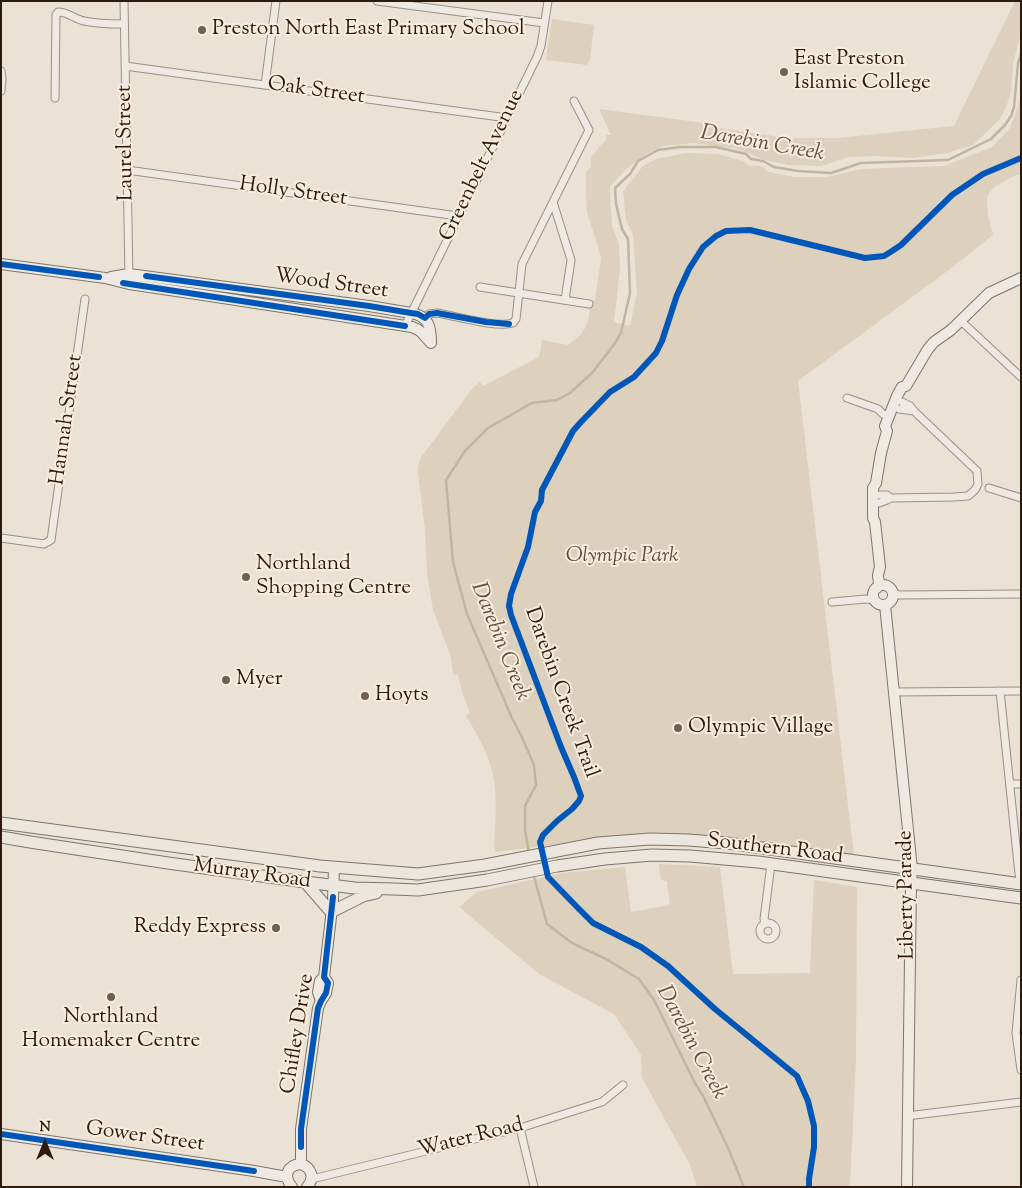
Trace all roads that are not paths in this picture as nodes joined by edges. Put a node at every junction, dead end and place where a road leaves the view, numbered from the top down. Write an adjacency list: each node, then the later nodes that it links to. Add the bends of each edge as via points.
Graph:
1 (124, 1): 6 (street, Laurel Street)
2 (276, 1): 9 (street)
3 (377, 1): 5 (street)
4 (548, 1): 5 (street, Greenbelt Avenue)
5 (544, 23): 13 (street, Greenbelt Avenue, via 541,46)
6 (124, 24): 7 (street, Laurel Street); 11 (street, via 81,21 58,12)
7 (125, 66): 9 (street, Oak Street); 14 (street, Laurel Street)
8 (1, 71): 10 (street)
9 (264, 85): 13 (street, Oak Street, via 500,117)
10 (1, 91)
11 (55, 98)
12 (574, 101): 15 (street, via 590,130)
13 (506, 121): 16 (street, Greenbelt Avenue)
14 (127, 170): 16 (street, Holly Street); 19 (street, Laurel Street)
15 (553, 202): 21 (street, via 522,264); 23 (street, via 571,260)
16 (458, 216): 26 (street, Greenbelt Avenue)
17 (1, 264): 19 (street, Wood Street)
18 (1021, 278): 28 (street, via 989,293)
19 (129, 279): 25 (street, Wood Street); 29 (street, Wood Street, via 210,296)
20 (480, 287): 21 (street)
21 (518, 293): 23 (street); 27 (street, via 513,323 491,323 437,313)
22 (85, 299): 37 (street, Hannah Street, via 51,540 44,544)
23 (565, 300): 24 (street)
24 (589, 304)
25 (369, 306): 26 (street, Wood Street); 29 (street, via 368,313)
26 (412, 313): 27 (street, Wood Street); 30 (street, Greenbelt Avenue)
27 (424, 318): 30 (street); 30 (street, via 430,328 431,343 422,332)
28 (960, 320): 31 (street); 33 (street, via 930,346 906,386 900,390)
29 (375, 321): 30 (street, Wood Street)
30 (409, 327)
31 (1021, 377)
32 (847, 398): 33 (street, via 878,409 883,414)
33 (895, 411): 36 (street, via 885,426 887,431 873,488); 36 (street, via 910,406 977,471 978,484 968,496 891,498 886,495)
34 (989, 488): 35 (street)
35 (1021, 498)
36 (876, 499): 39 (street, Liberty Parade, via 873,518 880,567 884,573)
37 (1, 538)
38 (1021, 594): 39 (street)
39 (883, 595): 40 (street); 43 (street, Liberty Parade)
40 (832, 602)
41 (1000, 691): 42 (street); 43 (street); 44 (street)
42 (1021, 691)
43 (894, 692): 54 (street, Liberty Parade)
44 (1010, 784): 45 (street); 59 (street)
45 (1021, 784)
46 (1, 822): 47 (main road, Murray Road)
47 (33, 826): 49 (main road); 53 (main road, Murray Road)
48 (1, 837): 49 (main road, Murray Road)
49 (30, 842): 57 (main road, Murray Road)
50 (530, 856): 52 (main road, Murray Road); 54 (main road, Southern Road, via 598,843 688,840)
51 (771, 864): 55 (main road, Southern Road, via 652,855); 58 (main road, Southern Road); 64 (street)
52 (485, 865): 53 (main road, Murray Road, via 418,874); 56 (main road)
53 (334, 868): 60 (street, Chifley Drive)
54 (912, 869): 58 (street, Liberty Parade); 59 (main road, Southern Road)
55 (532, 871): 56 (main road, Murray Road)
56 (488, 880): 61 (main road, Murray Road, via 418,890)
57 (305, 882): 60 (main road, Murray Road); 63 (main road)
58 (910, 883): 62 (main road, Southern Road); 70 (street, Liberty Parade)
59 (1021, 884)
60 (334, 886): 61 (main road, Murray Road); 63 (street, Chifley Drive)
61 (393, 889): 63 (main road, via 363,896)
62 (1021, 898)
63 (331, 912): 73 (street, Chifley Drive, via 324,977 328,982 318,1008 301,1129)
64 (765, 924)
65 (1021, 980): 66 (street)
66 (1019, 1006): 67 (street, via 1016,1033)
67 (1021, 1070)
68 (623, 1085): 71 (street, Water Road, via 602,1102)
69 (1021, 1102): 70 (street)
70 (907, 1116): 77 (street, Liberty Parade)
71 (520, 1128): 75 (street, Water Road); 76 (street)
72 (1, 1134): 74 (street, Gower Street, via 254,1170)
73 (301, 1164): 74 (street, via 287,1173); 75 (street, via 311,1172)
74 (289, 1182)
75 (310, 1183)
76 (534, 1187)
77 (907, 1187)

